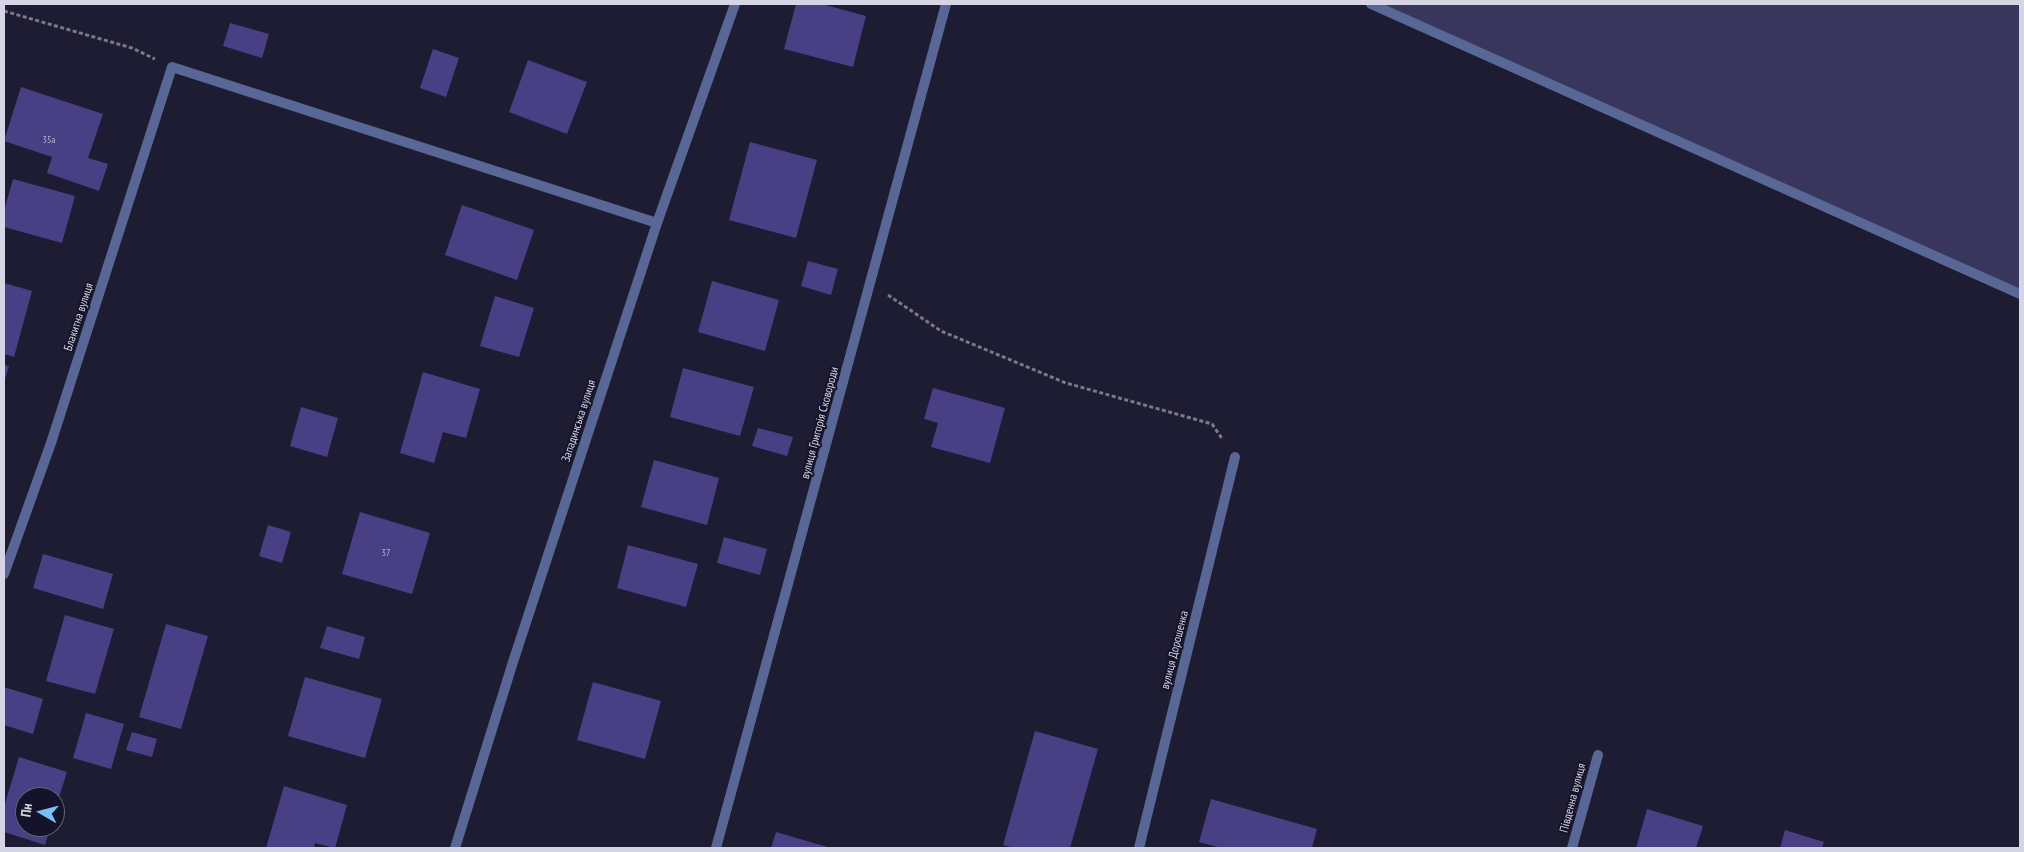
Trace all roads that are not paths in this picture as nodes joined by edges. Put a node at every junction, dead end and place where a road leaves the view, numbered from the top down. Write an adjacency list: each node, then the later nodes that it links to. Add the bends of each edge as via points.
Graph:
1 (735, 4): 4 (street, Западинська вулиця)
2 (946, 4): 10 (street, вулиця Григорія Сковороди)
3 (1371, 4): 5 (street)
4 (657, 223): 7 (street, Блакитна вулиця, via 172,67 51,443); 9 (street, Западинська вулиця)
5 (2020, 294)
6 (1235, 457): 11 (street, вулиця Дорошенка)
7 (4, 574)
8 (1598, 755): 12 (street, Південна вулиця)
9 (455, 848)
10 (716, 848)
11 (1139, 848)
12 (1572, 848)

